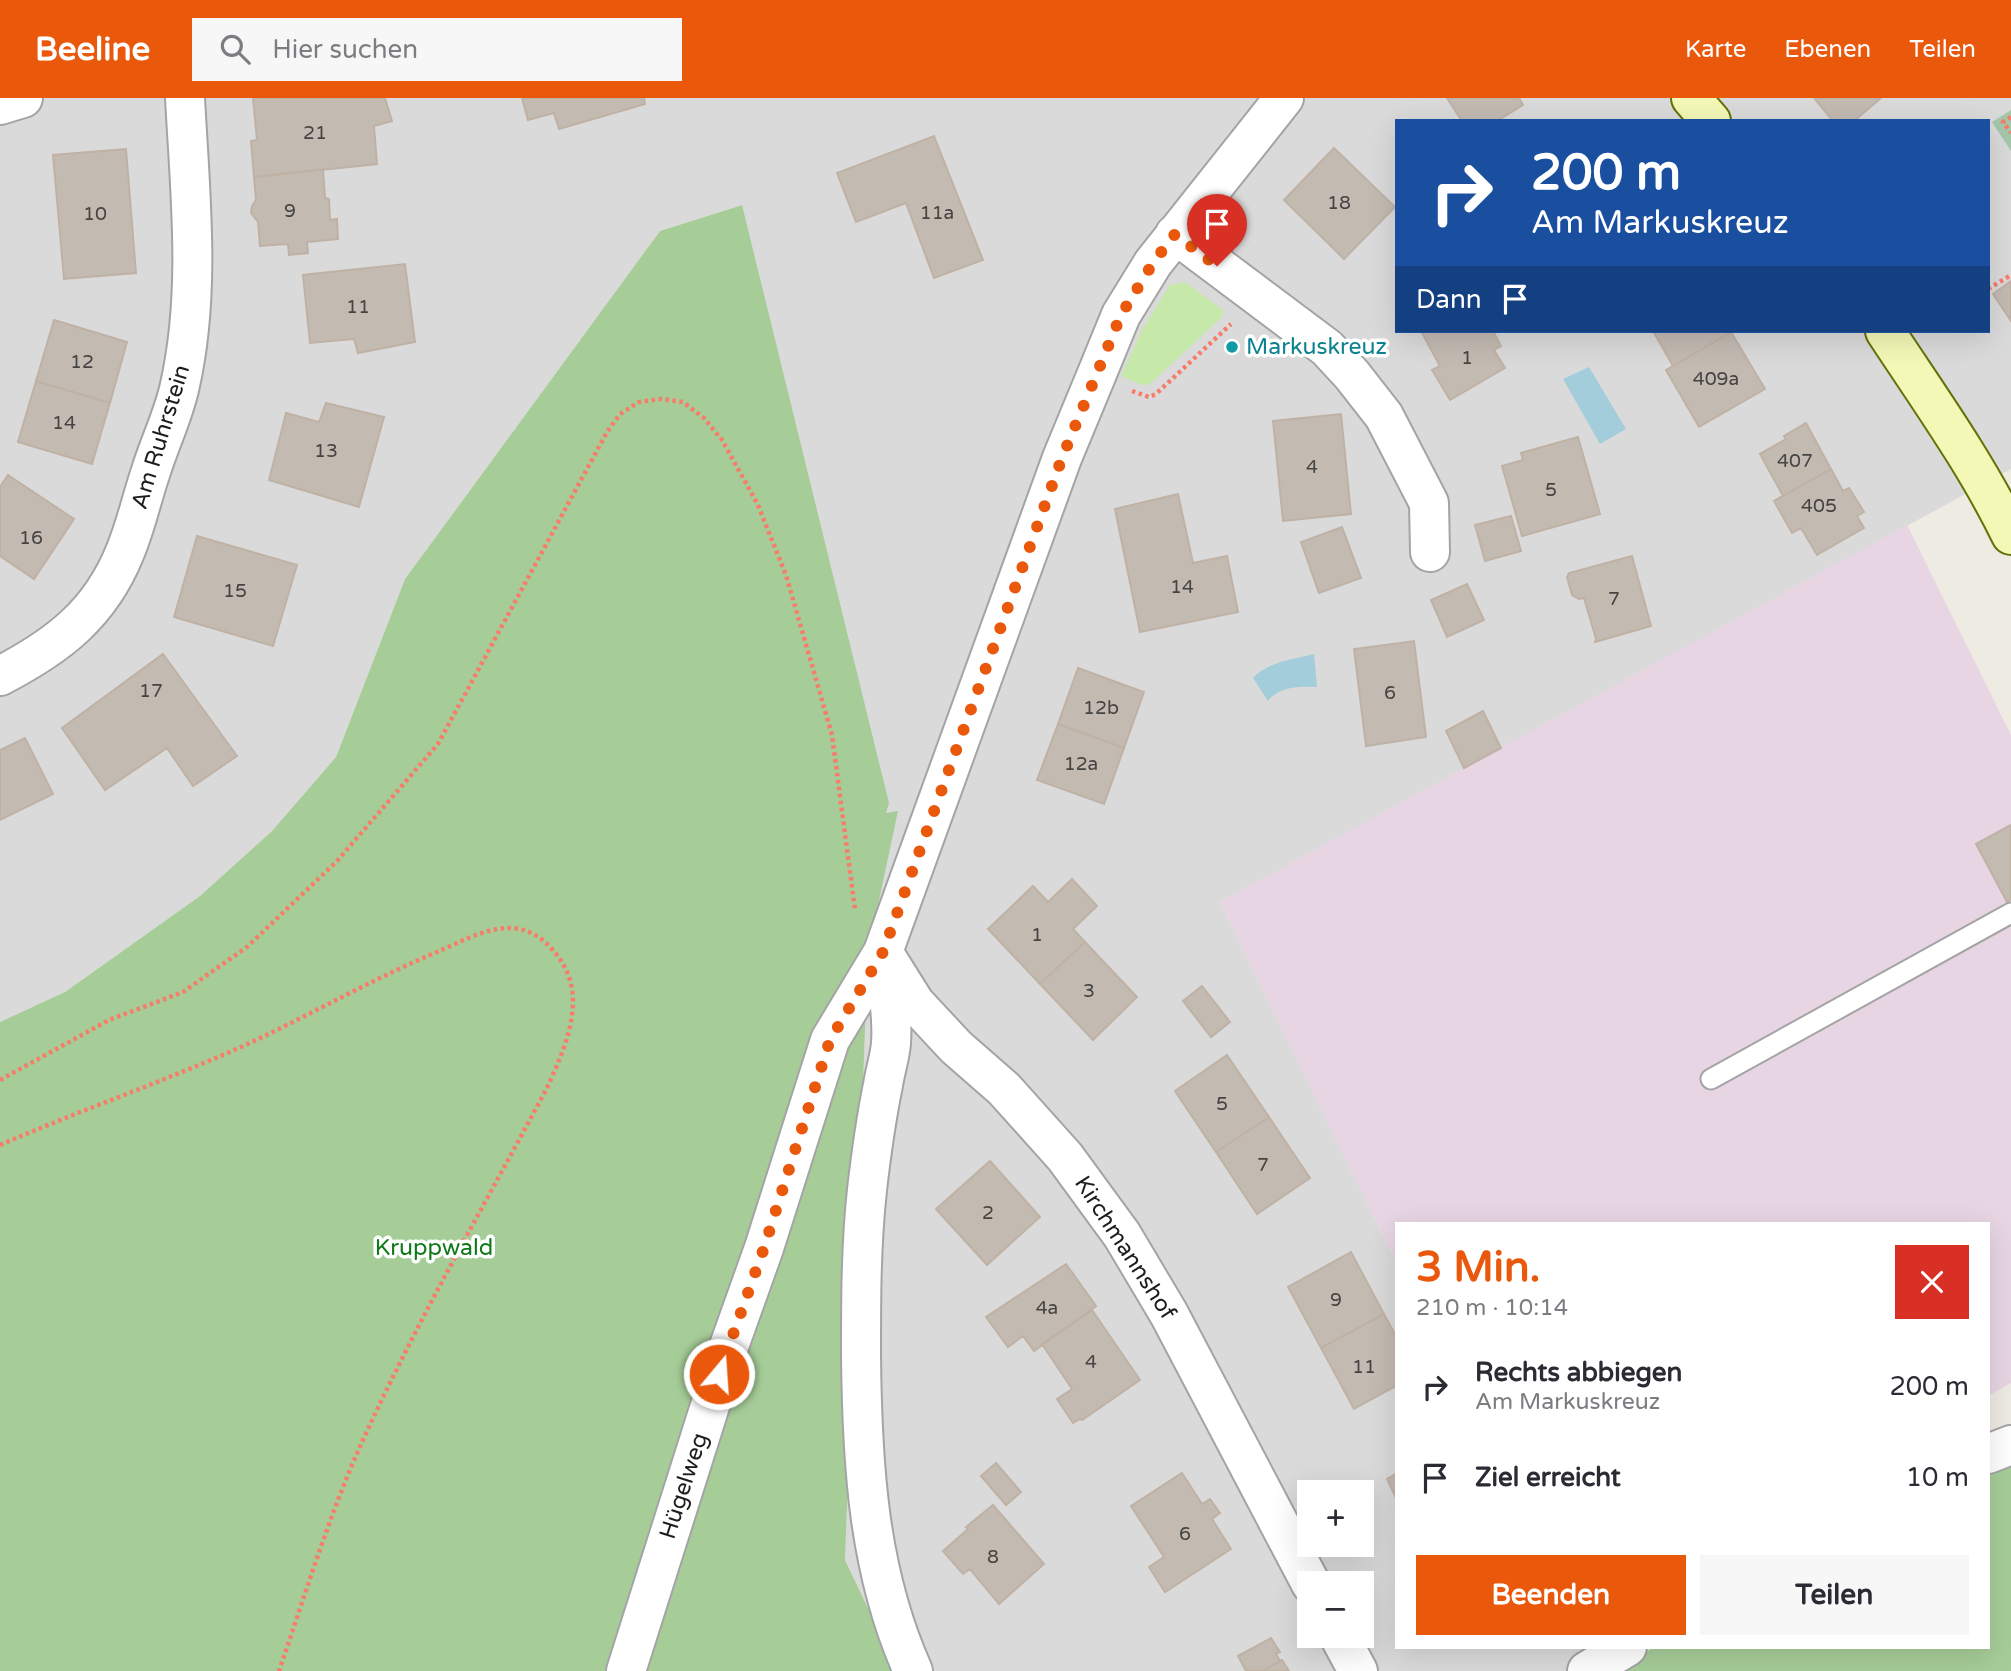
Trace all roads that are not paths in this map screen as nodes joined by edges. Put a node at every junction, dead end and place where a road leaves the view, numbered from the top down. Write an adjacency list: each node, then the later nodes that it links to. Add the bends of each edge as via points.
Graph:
1 (23, 98): 5 (street)
2 (185, 98): 11 (street, Am Ruhrstein, via 192,269 191,322 180,387 126,551 110,584 65,637)
3 (1284, 98): 7 (street, Hügelweg)
4 (1691, 98): 6 (main road)
5 (0, 105)
6 (1709, 119)
7 (1175, 234): 10 (street, via 1327,348 1352,374 1384,416 1429,503); 13 (street, Hügelweg, via 1121,315 1062,458)
8 (1886, 333): 9 (main road, via 1963,449)
9 (2011, 535)
10 (1430, 552)
11 (0, 676)
12 (2011, 913): 14 (lane)
13 (883, 952): 17 (street, Kirchmannshof, via 915,1003 1004,1088 1065,1157 1122,1235 1169,1314); 20 (street, Hügelweg, via 830,1040); 21 (street, Hügelweg, via 891,1045 861,1262 862,1410 877,1559 897,1635)
14 (1711, 1079)
15 (2011, 1445): 16 (street)
16 (1990, 1453)
17 (1304, 1571)
18 (1346, 1648): 22 (street)
19 (1624, 1649): 23 (street)
20 (626, 1671)
21 (913, 1671)
22 (1358, 1671)
23 (1587, 1671)

